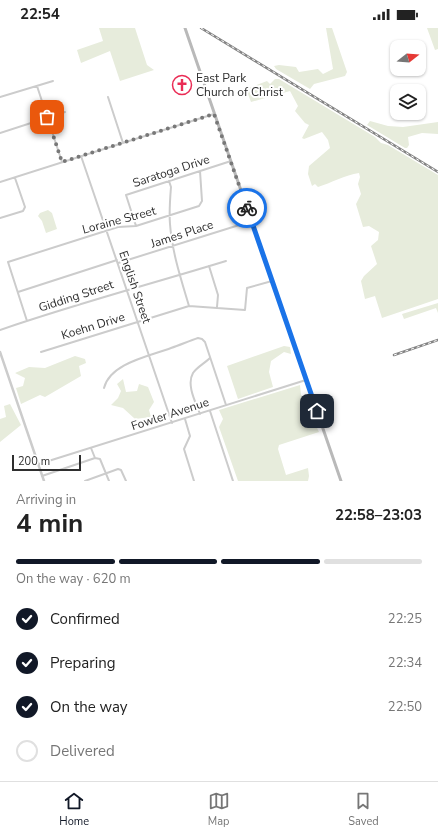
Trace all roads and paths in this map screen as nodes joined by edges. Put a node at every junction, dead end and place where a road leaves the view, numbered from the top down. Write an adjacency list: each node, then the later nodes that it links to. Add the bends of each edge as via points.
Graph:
1 (185, 28): 7 (main road)
2 (53, 81): 3 (street)
3 (37, 86): 5 (street); 8 (street)
4 (108, 97): 10 (street)
5 (0, 98)
6 (65, 112): 8 (street)
7 (214, 114): 10 (street); 12 (main road)
8 (47, 117): 9 (street); 13 (street)
9 (0, 133)
10 (123, 143): 11 (street)
11 (81, 156): 13 (street); 22 (street, English Street)
12 (231, 161): 14 (street, Saratoga Drive); 20 (main road)
13 (62, 162): 15 (street)
14 (200, 170): 16 (street, Saratoga Drive); 18 (street, Loraine Street, via 202,204)
15 (14, 178): 17 (street); 19 (street, via 25,207 23,211)
16 (169, 181): 18 (street); 21 (street, Saratoga Drive, via 126,194)
17 (0, 182)
18 (170, 215): 21 (street, Loraine Street); 23 (street)
19 (0, 218)
20 (252, 221): 23 (street, James Place); 29 (main road)
21 (136, 226): 22 (street, Loraine Street)
22 (107, 230): 24 (street, English Street); 31 (street, Loraine Street, via 8,262)
23 (173, 246): 26 (street, James Place); 28 (street)
24 (117, 260): 26 (street, English Street); 31 (street)
25 (226, 261): 27 (street, Gidding Street)
26 (118, 264): 30 (street, English Street)
27 (209, 266): 28 (street, Gidding Street); 33 (street, via 218,295)
28 (180, 275): 30 (street, Gidding Street); 32 (street)
29 (272, 281): 33 (street, Koehn Drive, via 247,288 245,310); 41 (main road)
30 (127, 289): 34 (street, Gidding Street); 35 (street, English Street)
31 (18, 292): 34 (street)
32 (189, 306): 33 (street, Koehn Drive); 35 (street, Koehn Drive)
33 (218, 307)
34 (27, 321): 36 (street, Gidding Street)
35 (138, 322): 38 (street, Koehn Drive); 39 (street, English Street)
36 (0, 330)
37 (0, 352): 50 (street)
38 (41, 352)
39 (149, 356): 40 (street, via 198,338 205,342); 42 (street, via 128,363 118,370 105,382); 47 (street, English Street)
40 (210, 358): 43 (street); 45 (street, via 193,374 190,381)
41 (306, 380): 43 (street, Fowler Avenue); 59 (main road)
42 (104, 388)
43 (226, 405): 44 (street, Fowler Avenue)
44 (210, 411): 45 (street, Fowler Avenue); 58 (street)
45 (200, 414): 46 (street, Fowler Avenue)
46 (185, 419): 47 (street, Fowler Avenue); 57 (street, via 190,436 184,449)
47 (172, 423): 48 (street, Fowler Avenue)
48 (91, 448): 49 (street); 50 (street, Fowler Avenue)
49 (95, 458): 51 (street, via 100,459); 52 (street)
50 (39, 464): 52 (street)
51 (106, 473): 54 (street); 55 (street); 56 (street, via 121,470)
52 (42, 476): 53 (street)
53 (44, 481)
54 (85, 481)
55 (109, 481)
56 (126, 481)
57 (194, 481)
58 (233, 481)
59 (341, 481)

